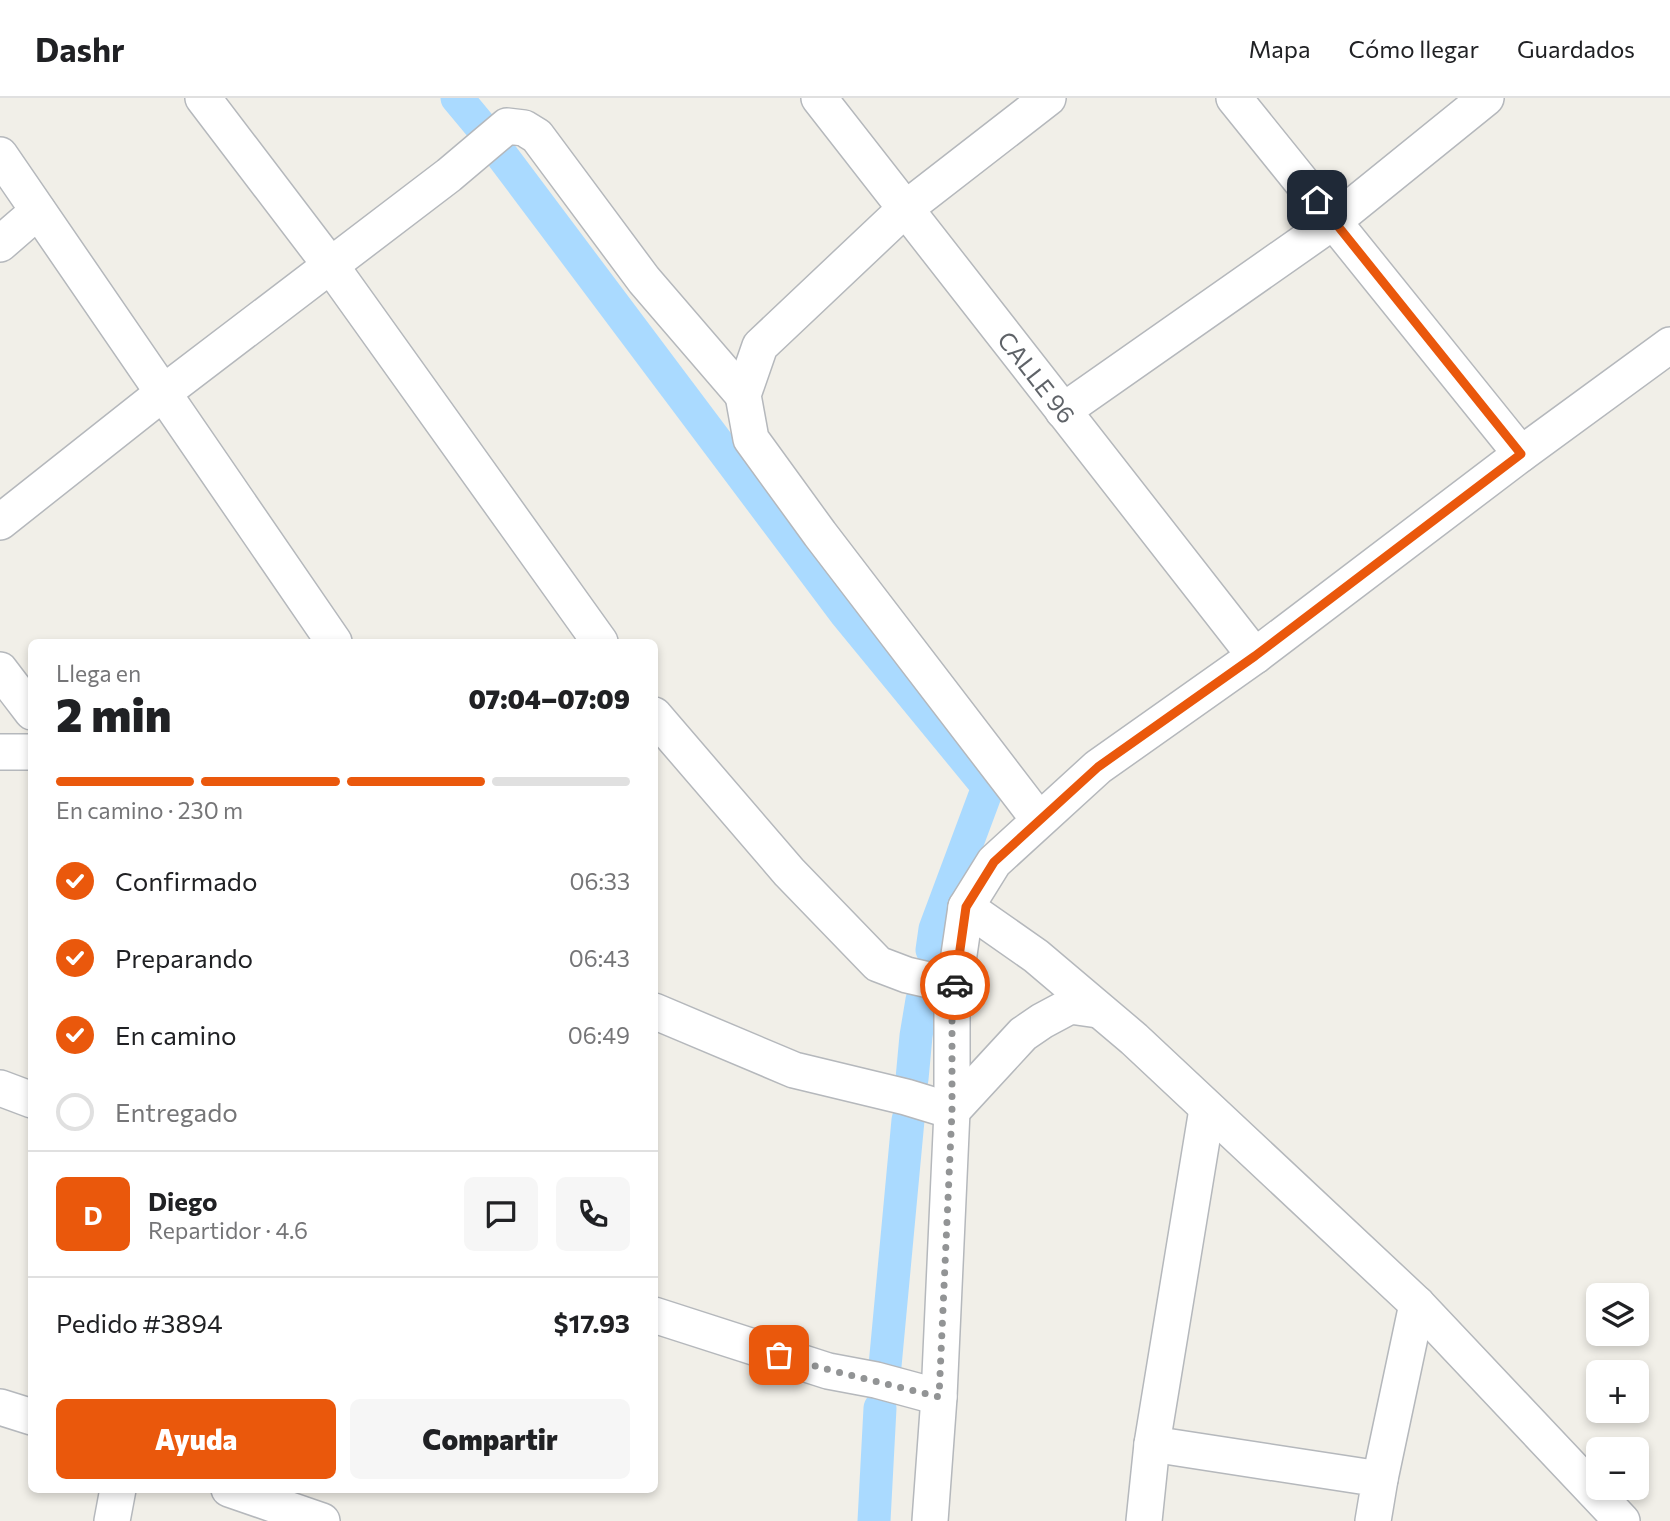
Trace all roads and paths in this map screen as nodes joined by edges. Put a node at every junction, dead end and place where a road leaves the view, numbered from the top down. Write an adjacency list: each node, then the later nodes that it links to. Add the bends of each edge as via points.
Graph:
1 (203, 98): 11 (street)
2 (819, 98): 7 (street, CALLE 96)
3 (1048, 98): 7 (street)
4 (1234, 98): 9 (street)
5 (1486, 98): 9 (street)
6 (0, 155): 8 (street)
7 (905, 209): 14 (street, via 760,346); 15 (street, CALLE 96)
8 (38, 211): 10 (street); 13 (street)
9 (1334, 221): 15 (street); 16 (street)
10 (0, 244)
11 (331, 266): 13 (street); 14 (street, via 507,126 524,128 537,136 644,281); 19 (street)
12 (1670, 345): 16 (street)
13 (163, 393): 17 (street); 18 (street)
14 (743, 395): 26 (street, via 751,439)
15 (1063, 411): 20 (street, CALLE 96)
16 (1521, 454): 20 (street)
17 (0, 522)
18 (332, 639)
19 (598, 639)
20 (1255, 656): 26 (street, via 1098,767)
21 (0, 670): 22 (street)
22 (28, 707)
23 (658, 720): 28 (street, via 789,872 878,964)
24 (0, 752): 25 (street)
25 (28, 752)
26 (1039, 820): 27 (street, via 994,862)
27 (966, 907): 28 (street); 29 (street, via 1036,956)
28 (955, 986): 34 (street)
29 (1098, 1010): 33 (street); 34 (street, via 1070,1006 1023,1034)
30 (658, 1013): 34 (street, via 794,1070)
31 (0, 1088): 32 (street)
32 (28, 1098)
33 (1207, 1109): 35 (street); 40 (street)
34 (952, 1111): 37 (street)
35 (1417, 1304): 41 (street); 49 (street)
36 (658, 1316): 37 (street, via 828,1371)
37 (939, 1397): 46 (street)
38 (0, 1407): 39 (street)
39 (28, 1416)
40 (1152, 1444): 41 (street); 47 (street)
41 (1380, 1479): 48 (street)
42 (117, 1493): 44 (street)
43 (241, 1493): 45 (street)
44 (112, 1521)
45 (322, 1521)
46 (930, 1521)
47 (1144, 1521)
48 (1373, 1521)
49 (1622, 1521)

